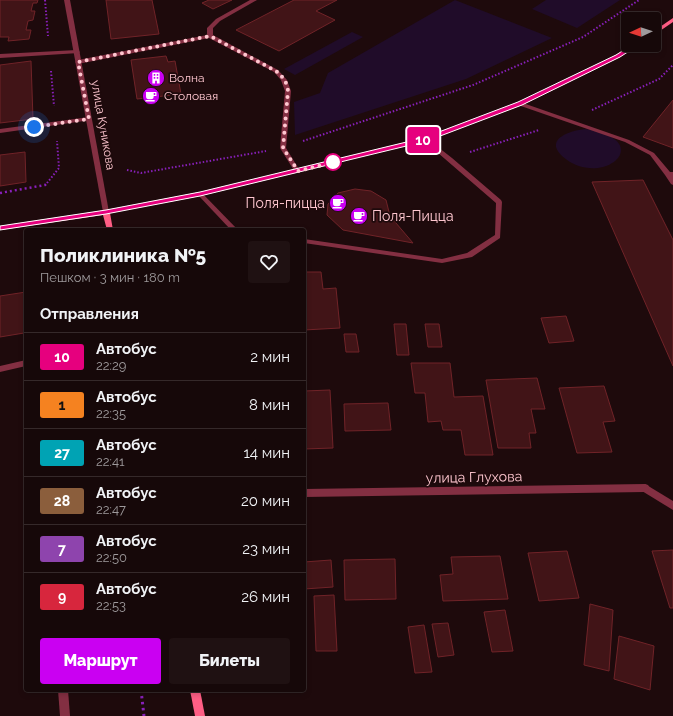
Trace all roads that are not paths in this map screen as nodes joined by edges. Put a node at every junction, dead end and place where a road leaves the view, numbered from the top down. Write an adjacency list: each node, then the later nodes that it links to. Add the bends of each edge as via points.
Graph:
1 (67, 0): 6 (street, улица Куникова)
2 (254, 0): 5 (street, via 218,20 210,28)
3 (673, 20): 4 (street)
4 (661, 28)
5 (210, 36): 9 (street); 14 (street, via 282,76 288,91 283,148)
6 (77, 52): 8 (street); 9 (street, улица Куникова)
7 (624, 52): 10 (street)
8 (0, 56)
9 (78, 62): 11 (street, улица Куникова)
10 (520, 104): 13 (street); 15 (street, via 627,141 652,154)
11 (89, 119): 12 (street); 18 (street, улица Куникова)
12 (0, 131)
13 (425, 139): 14 (street); 22 (street, via 499,202 498,236 469,255 442,261)
14 (298, 171): 17 (street)
15 (671, 174): 16 (street)
16 (673, 183)
17 (200, 194): 18 (street); 21 (street)
18 (106, 212): 19 (street); 20 (street, улица Куникова)
19 (0, 228)
20 (110, 228)
21 (233, 228)
22 (306, 241)
23 (24, 363): 24 (street)
24 (0, 369)
25 (306, 493): 26 (street, улица Глухова, via 645,488)
26 (673, 506)
27 (63, 692): 29 (street)
28 (195, 692): 30 (street)
29 (65, 716)
30 (200, 716)

